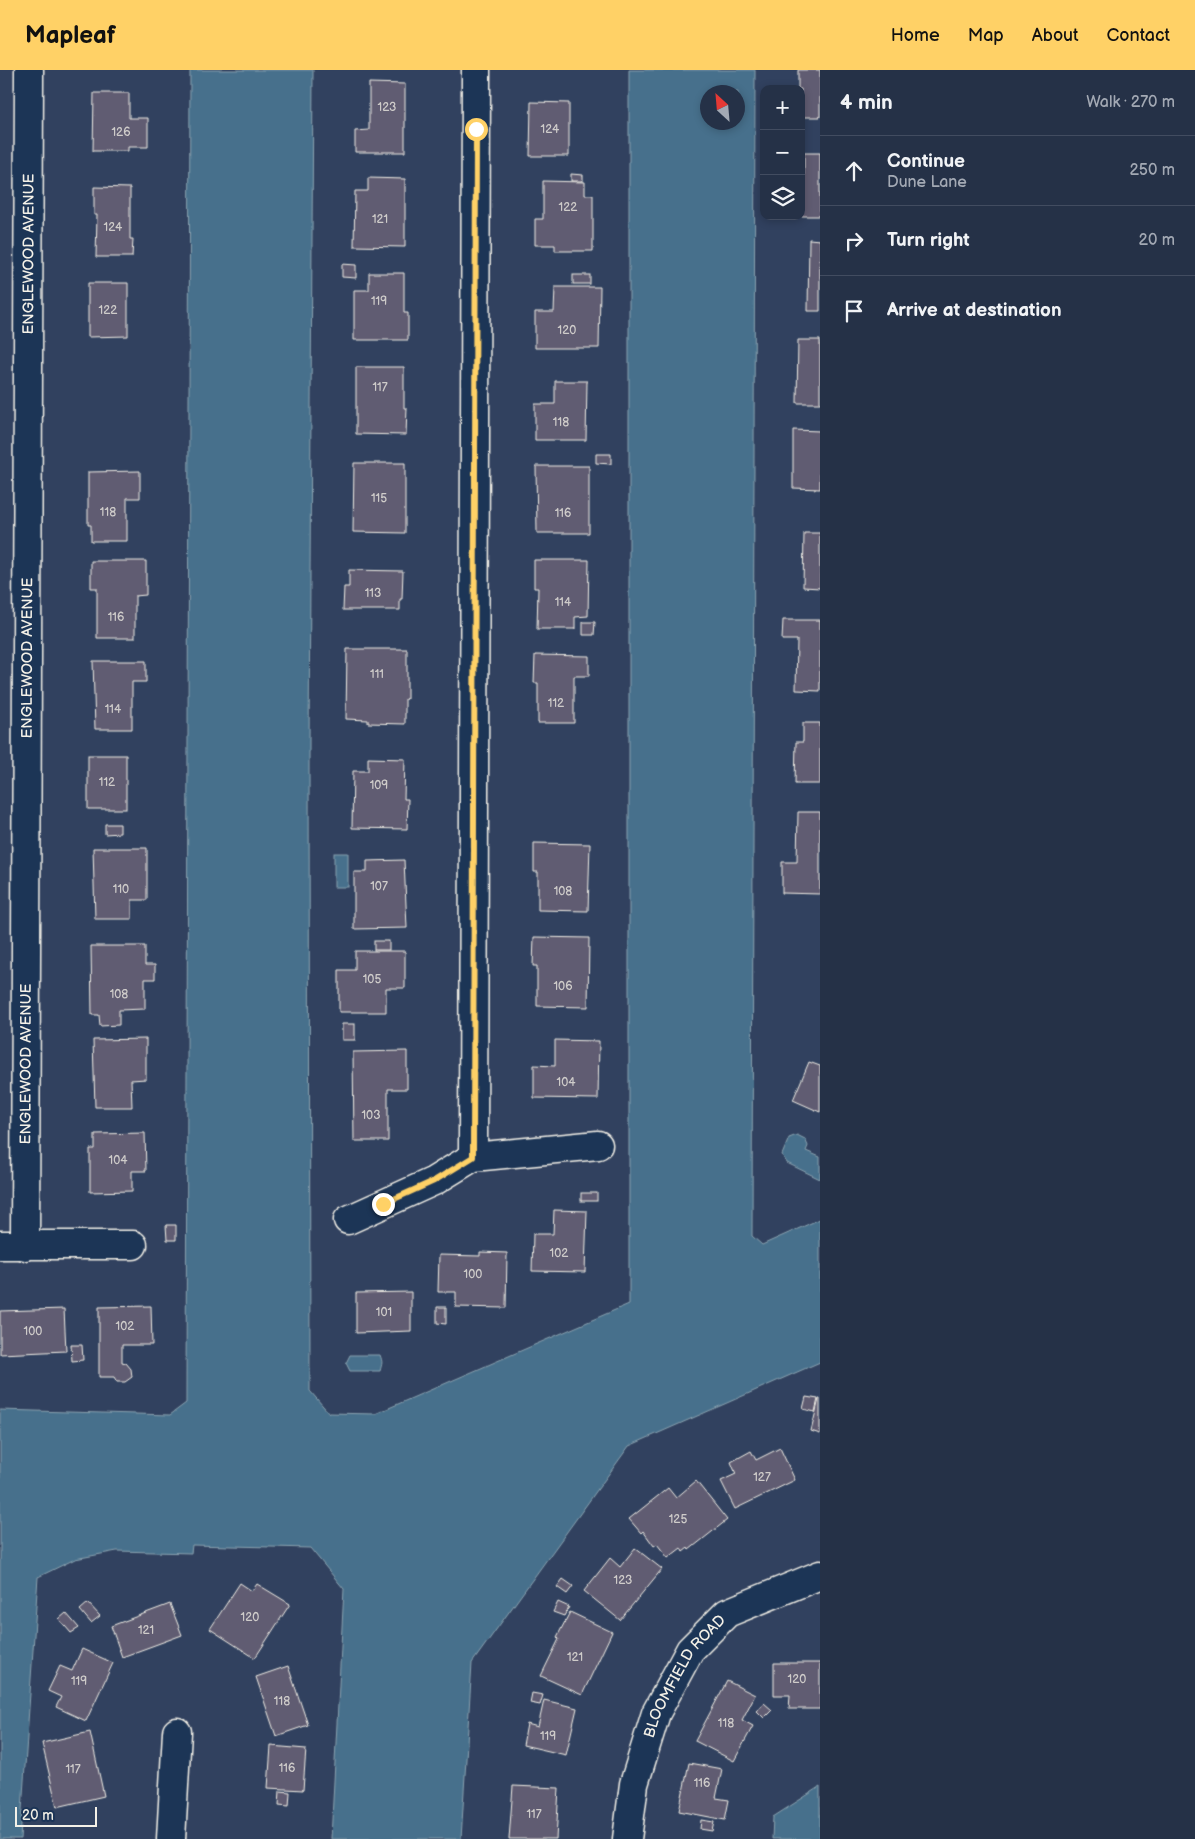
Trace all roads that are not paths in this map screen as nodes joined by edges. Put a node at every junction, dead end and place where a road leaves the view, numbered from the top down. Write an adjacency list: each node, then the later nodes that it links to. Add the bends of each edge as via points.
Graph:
1 (29, 70): 6 (street, ENGLEWOOD AVENUE)
2 (476, 70): 4 (street)
3 (598, 1146): 4 (street)
4 (473, 1157): 5 (street, via 434,1181)
5 (348, 1220)
6 (13, 1245): 7 (street)
7 (133, 1245)
8 (820, 1575): 11 (street, BLOOMFIELD ROAD, via 727,1614 690,1650 656,1713 634,1784)
9 (177, 1732): 10 (street)
10 (171, 1839)
11 (627, 1839)

